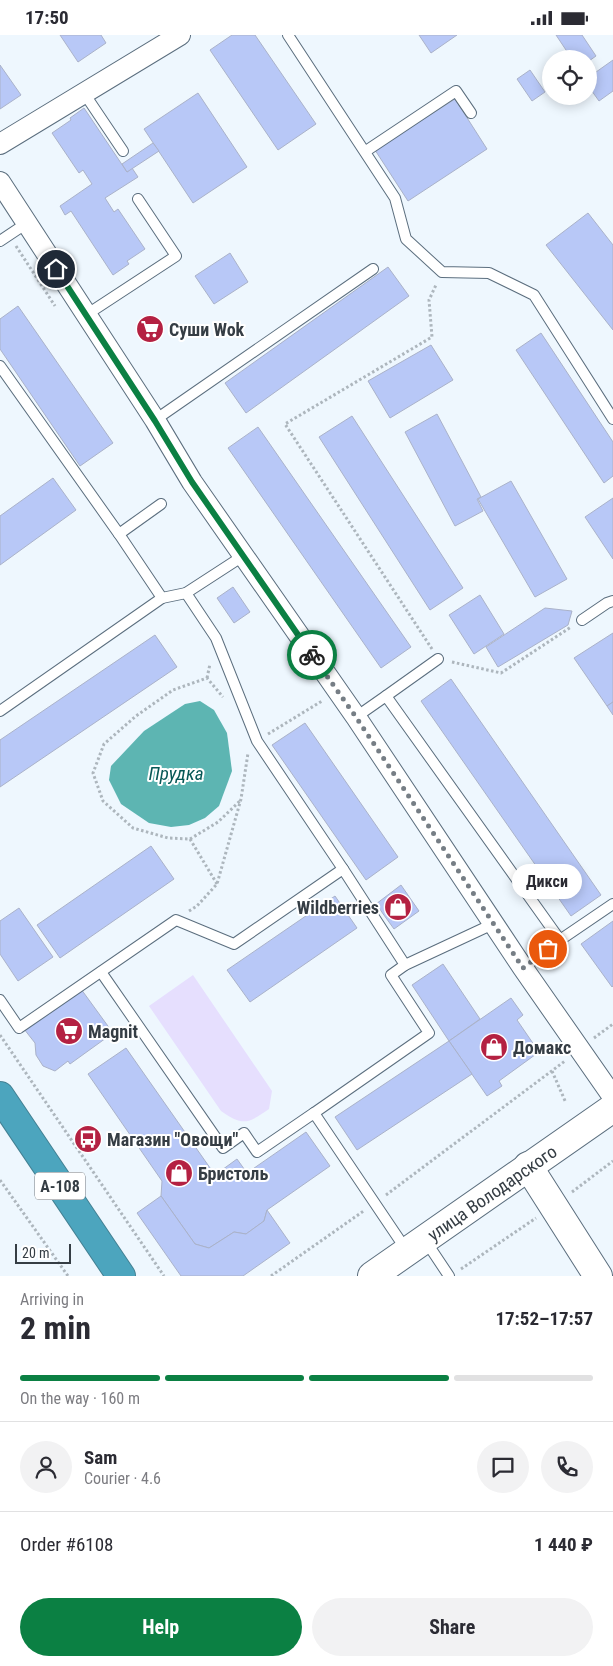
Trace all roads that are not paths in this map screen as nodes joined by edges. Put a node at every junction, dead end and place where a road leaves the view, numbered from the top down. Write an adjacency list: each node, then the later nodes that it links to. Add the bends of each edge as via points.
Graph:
1 (180, 35): 3 (street)
2 (288, 35): 7 (lane)
3 (84, 93): 5 (street); 6 (lane)
4 (471, 113): 7 (lane, via 456,91)
5 (0, 144)
6 (124, 151)
7 (366, 151): 15 (lane, via 396,198 406,239 442,271 489,273 534,295)
8 (0, 182): 10 (street)
9 (138, 199): 13 (lane, via 176,256)
10 (27, 223): 11 (lane); 13 (street)
11 (0, 241)
12 (373, 269): 16 (lane)
13 (86, 315): 16 (street)
14 (0, 366): 18 (lane)
15 (613, 419)
16 (155, 421): 19 (street)
17 (161, 504): 18 (lane)
18 (119, 534): 21 (lane)
19 (242, 556): 20 (lane); 27 (street)
20 (186, 593): 21 (lane); 28 (lane, via 216,638 256,741)
21 (162, 598): 26 (lane)
22 (613, 601): 23 (lane)
23 (582, 620)
24 (438, 659): 25 (lane)
25 (386, 696): 27 (lane); 31 (lane)
26 (0, 711)
27 (356, 717): 30 (street)
28 (343, 869): 32 (lane); 34 (lane, via 234,944 176,920)
29 (613, 904): 31 (lane)
30 (494, 924): 32 (lane); 33 (street)
31 (560, 940): 33 (lane)
32 (405, 965): 39 (lane, via 391,975 429,1033)
33 (523, 968): 37 (street)
34 (101, 971): 35 (lane, via 19,1028); 39 (lane, via 223,1148 244,1133 257,1152)
35 (0, 1000)
36 (0, 1096): 43 (highway, А-108)
37 (613, 1097)
38 (613, 1108): 40 (main road, улица Володарского)
39 (314, 1113): 41 (lane, via 376,1202)
40 (528, 1166): 41 (main road, улица Володарского); 45 (main road)
41 (416, 1245): 42 (lane); 44 (main road, улица Володарского)
42 (454, 1273)
43 (121, 1276)
44 (372, 1276)
45 (598, 1276)

